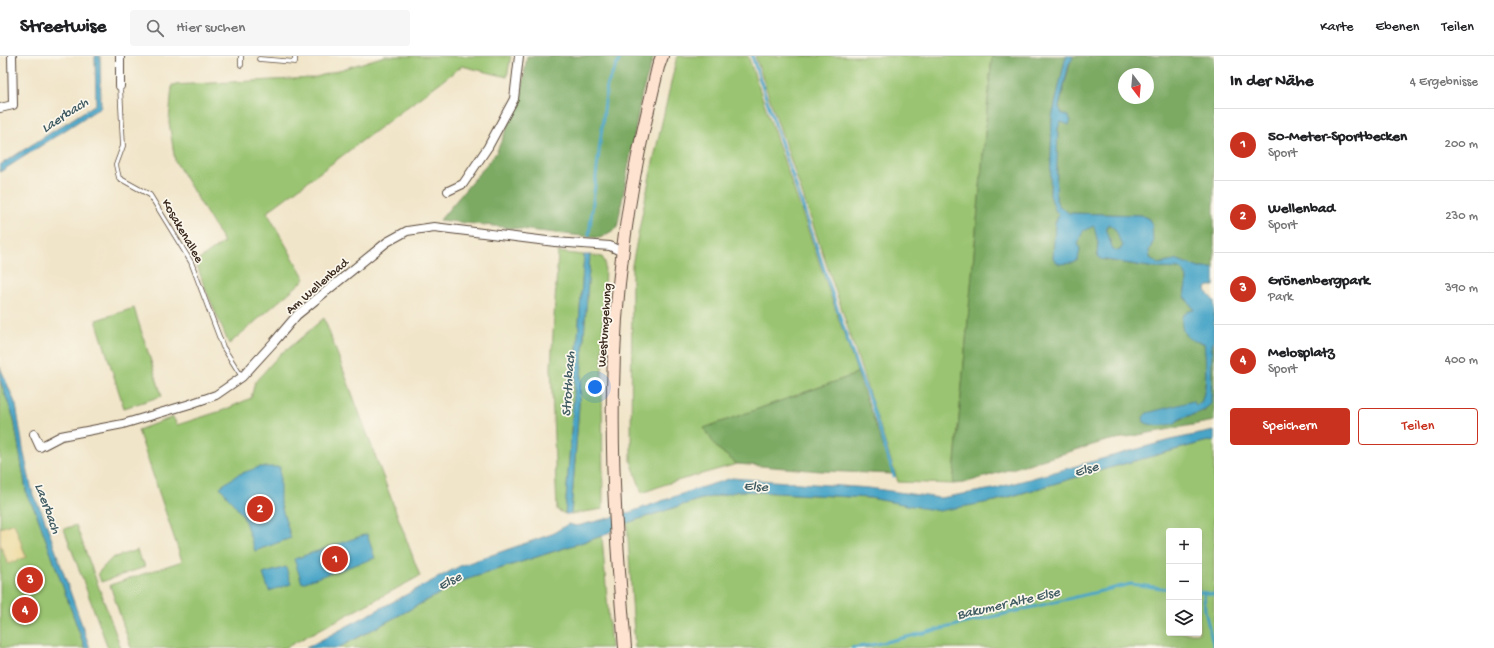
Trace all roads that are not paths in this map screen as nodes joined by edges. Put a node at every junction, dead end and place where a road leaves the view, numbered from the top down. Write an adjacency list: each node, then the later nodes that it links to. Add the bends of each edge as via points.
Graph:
1 (12, 56): 10 (street, via 13,105)
2 (120, 56): 9 (street, Kosakenallee)
3 (241, 56): 8 (lane)
4 (295, 56): 7 (lane, via 296,62)
5 (519, 56): 11 (street, via 514,99 488,147 463,184)
6 (662, 56): 12 (main road, Westumgehung, via 637,161)
7 (259, 59)
8 (241, 65)
9 (120, 86): 13 (lane, Kosakenallee, via 123,146 116,166 120,178 150,195 191,262 223,347)
10 (0, 108)
11 (448, 191)
12 (622, 252): 13 (street, Am Wellenbad, via 610,246 434,227 407,231 387,242 297,315); 15 (main road, Westumgehung, via 612,388 612,444)
13 (242, 377): 14 (street, Am Wellenbad, via 216,395 123,424 61,436 40,447)
14 (34, 434)
15 (625, 648)

